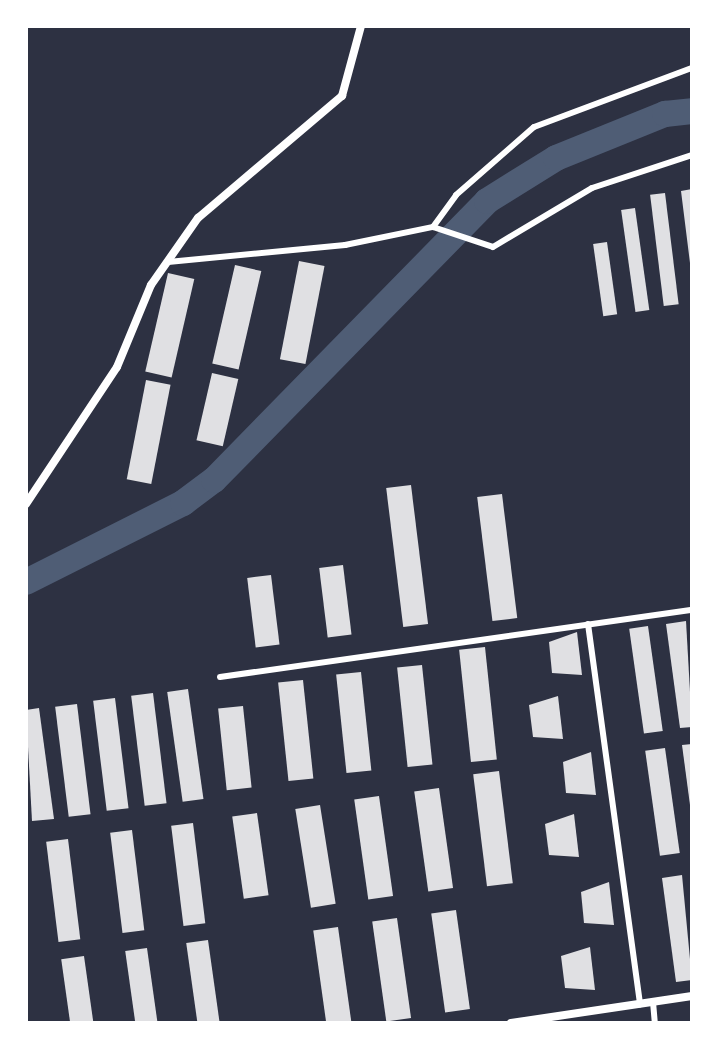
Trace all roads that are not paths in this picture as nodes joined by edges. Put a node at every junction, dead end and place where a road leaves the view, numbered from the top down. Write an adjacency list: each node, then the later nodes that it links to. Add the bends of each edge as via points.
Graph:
1 (361, 26): 5 (street, via 342,96 198,218)
2 (692, 68): 4 (street, via 534,127 456,195)
3 (692, 155): 4 (street, via 592,188 493,247)
4 (436, 227): 5 (street, via 345,245)
5 (167, 262): 6 (street, via 151,285 117,367)
6 (26, 504)
7 (692, 610): 8 (street)
8 (588, 624): 9 (street); 12 (street)
9 (220, 677)
10 (692, 996): 11 (street)
11 (653, 1002): 12 (street); 14 (street)
12 (640, 1004): 13 (street)
13 (511, 1023)
14 (655, 1023)

